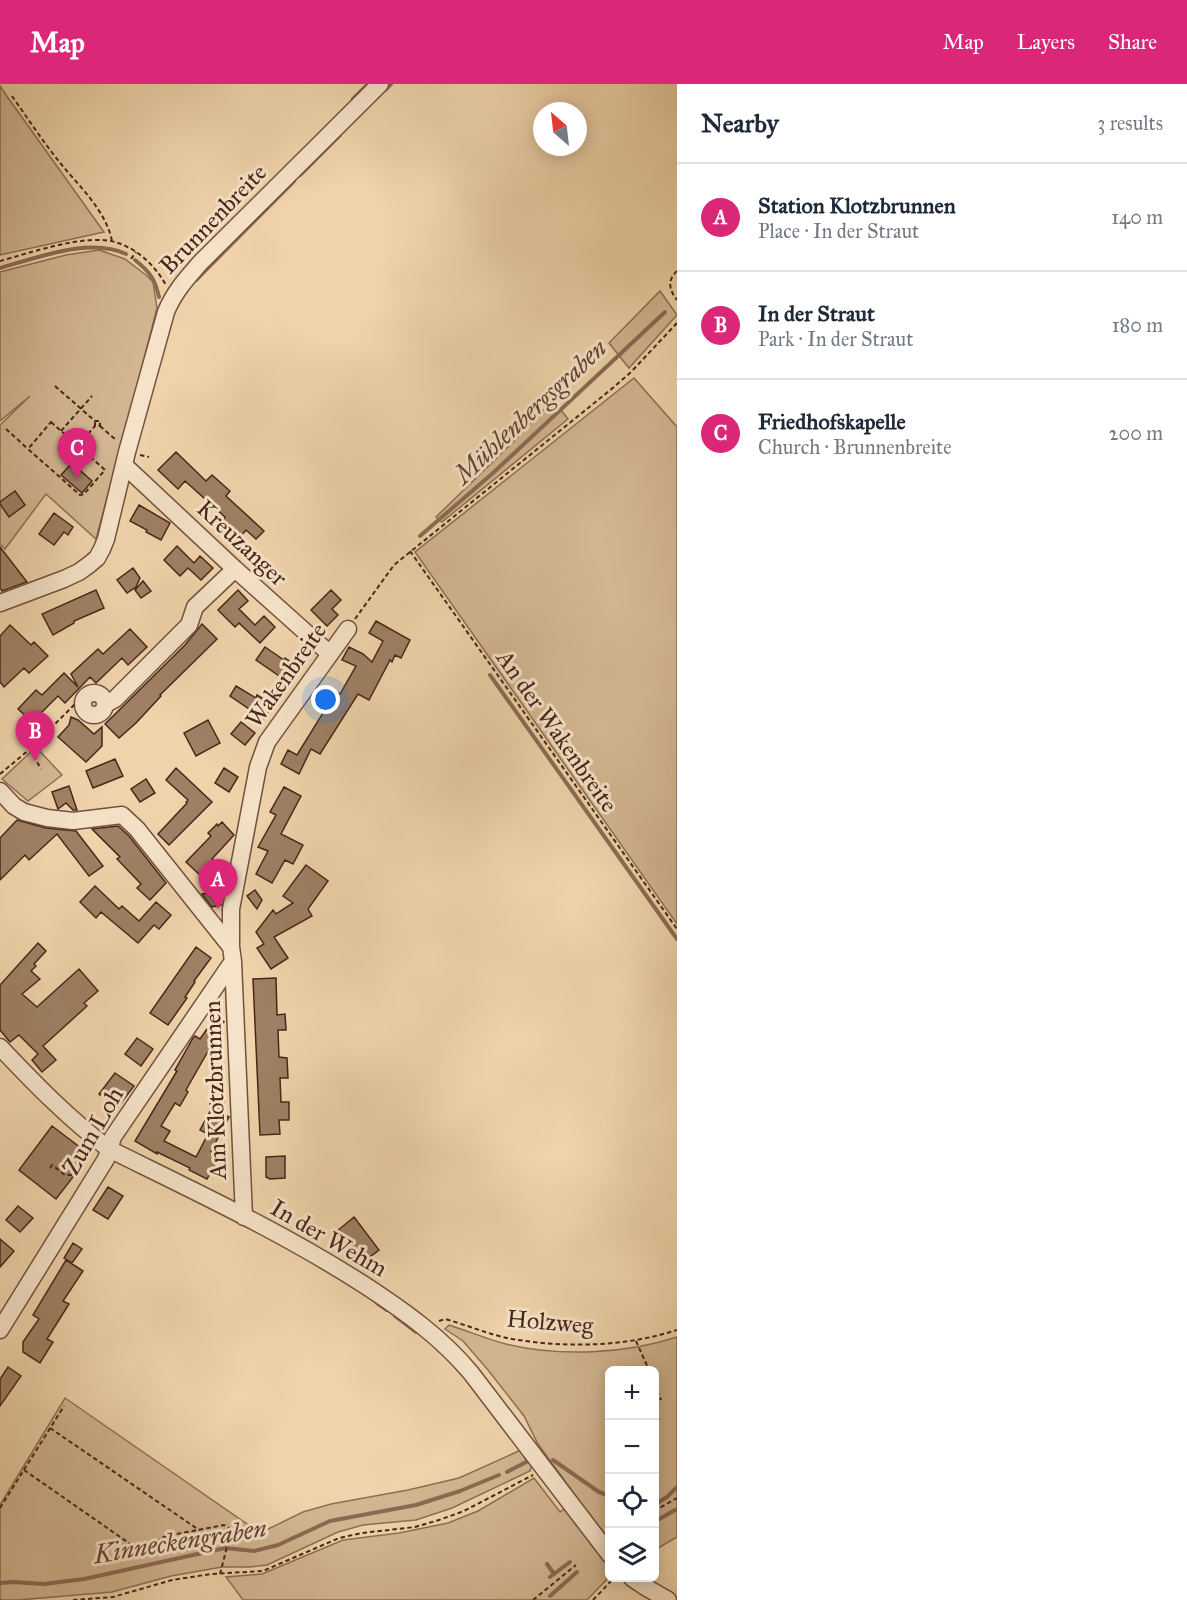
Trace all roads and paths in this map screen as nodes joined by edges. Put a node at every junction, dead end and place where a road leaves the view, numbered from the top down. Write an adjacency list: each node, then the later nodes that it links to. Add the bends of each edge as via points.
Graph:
1 (380, 84): 8 (street, Brunnenbreite, via 201,262)
2 (12, 96): 3 (path, via 95,206)
3 (112, 241): 4 (path); 6 (path, via 96,239 68,244)
4 (136, 252): 5 (path); 8 (path, via 155,269)
5 (131, 259)
6 (0, 261)
7 (677, 271): 9 (path, via 670,280)
8 (172, 297): 22 (street, Brunnenbreite)
9 (677, 300)
10 (677, 323): 23 (path, via 614,387)
11 (55, 386): 13 (path)
12 (92, 396): 13 (path)
13 (81, 409): 14 (path); 18 (path)
14 (94, 421): 15 (path); 16 (path, via 100,421)
15 (95, 426): 16 (path); 20 (path)
16 (100, 426): 19 (path)
17 (6, 429): 21 (path)
18 (61, 431): 20 (path); 21 (path, via 51,422)
19 (118, 442)
20 (78, 445): 21 (path, via 105,470 80,495)
21 (27, 449)
22 (124, 465): 24 (street, Kreuzanger); 25 (street, Brunnenbreite, via 106,539 97,558 64,579)
23 (410, 551): 26 (path, via 394,565); 33 (path, An der Wakenbreite)
24 (235, 569): 27 (street, Kreuzanger); 28 (street, via 195,608 189,625 100,714 88,714)
25 (0, 603)
26 (348, 629): 27 (street, Wakenbreite)
27 (330, 654): 34 (street, Wakenbreite, via 267,742 258,767 231,909)
28 (82, 704): 29 (path, via 74,705)
29 (30, 749): 30 (path); 31 (path)
30 (41, 769)
31 (0, 774)
32 (0, 791): 34 (street, via 24,812 47,818 80,821 122,815 150,845)
33 (677, 929)
34 (232, 954): 36 (street, Zum Loh, via 113,1137); 39 (street, Am Klotzbrunnen)
35 (0, 1047): 36 (street, In der Wehm, via 52,1100)
36 (109, 1149): 38 (street, Zum Loh); 39 (street, In der Wehm)
37 (50, 1168): 38 (path, via 52,1165 65,1175)
38 (96, 1175): 41 (street, Zum Loh)
39 (244, 1217): 40 (street, In der Wehm, via 345,1273)
40 (422, 1325): 43 (path, Holzweg, via 446,1319 510,1338 563,1345); 49 (street, In der Wehm, via 454,1353)
41 (0, 1330)
42 (677, 1330): 43 (path, Holzweg)
43 (636, 1341): 44 (path)
44 (647, 1366)
45 (659, 1395): 46 (path)
46 (661, 1400)
47 (64, 1406): 48 (path)
48 (50, 1428): 50 (path); 55 (path)
49 (544, 1469): 57 (street, In der Wehm); 59 (path, via 439,1520 339,1538 263,1571)
50 (24, 1470): 52 (path); 55 (path, via 136,1548 166,1536)
51 (677, 1498): 53 (path)
52 (0, 1508)
53 (659, 1508)
54 (230, 1528): 55 (path, via 224,1525); 56 (path); 59 (path)
55 (199, 1530)
56 (234, 1531)
57 (605, 1550)
58 (576, 1565): 63 (path)
59 (220, 1574): 62 (path, via 172,1580 112,1597)
60 (610, 1582): 64 (path)
61 (638, 1582): 65 (street)
62 (72, 1600)
63 (532, 1600)
64 (593, 1600)
65 (668, 1600)

